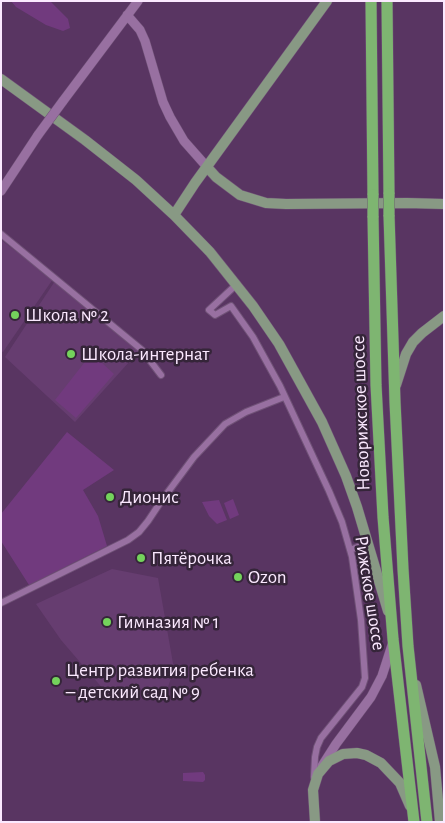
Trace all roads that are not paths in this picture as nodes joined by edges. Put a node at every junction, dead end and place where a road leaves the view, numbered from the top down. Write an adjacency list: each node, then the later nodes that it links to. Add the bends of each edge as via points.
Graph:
1 (138, 1): 5 (main road)
2 (328, 1): 7 (main road)
3 (371, 1): 20 (highway, Новорижское шоссе, bridge, via 376,385)
4 (387, 1): 15 (highway, Новорижское шоссе, bridge)
5 (127, 15): 7 (main road, via 145,41 170,117 184,141); 8 (main road, bridge, via 63,100)
6 (1, 79): 10 (main road, via 112,160)
7 (207, 167): 9 (main road, via 240,195 266,202); 10 (main road)
8 (1, 191)
9 (444, 204)
10 (174, 215): 12 (main road)
11 (1, 234): 14 (street, via 115,326 142,350)
12 (237, 284): 16 (street, Рижское шоссе, via 209,310 215,315 232,307 253,337); 17 (main road, via 279,344 322,422 346,476)
13 (444, 316): 15 (main road, via 413,342)
14 (161, 375)
15 (394, 388): 22 (highway, Новорижское шоссе)
16 (284, 397): 18 (street, Рижское шоссе, via 329,491); 19 (street, via 225,424 194,457 148,521 128,540)
17 (368, 543): 18 (street); 20 (main road)
18 (350, 550): 24 (street, Рижское шоссе, via 366,678 321,738 315,757)
19 (1, 603)
20 (393, 627): 21 (highway, Новорижское шоссе)
21 (394, 639): 23 (main road, via 372,697); 25 (highway, Новорижское шоссе)
22 (408, 646): 27 (highway, Новорижское шоссе); 28 (main road, via 430,742)
23 (318, 774): 24 (main road); 25 (main road, via 329,761 343,754 356,753 374,758 400,783)
24 (313, 790): 26 (main road)
25 (413, 818)
26 (315, 822)
27 (427, 822)
28 (440, 822)

